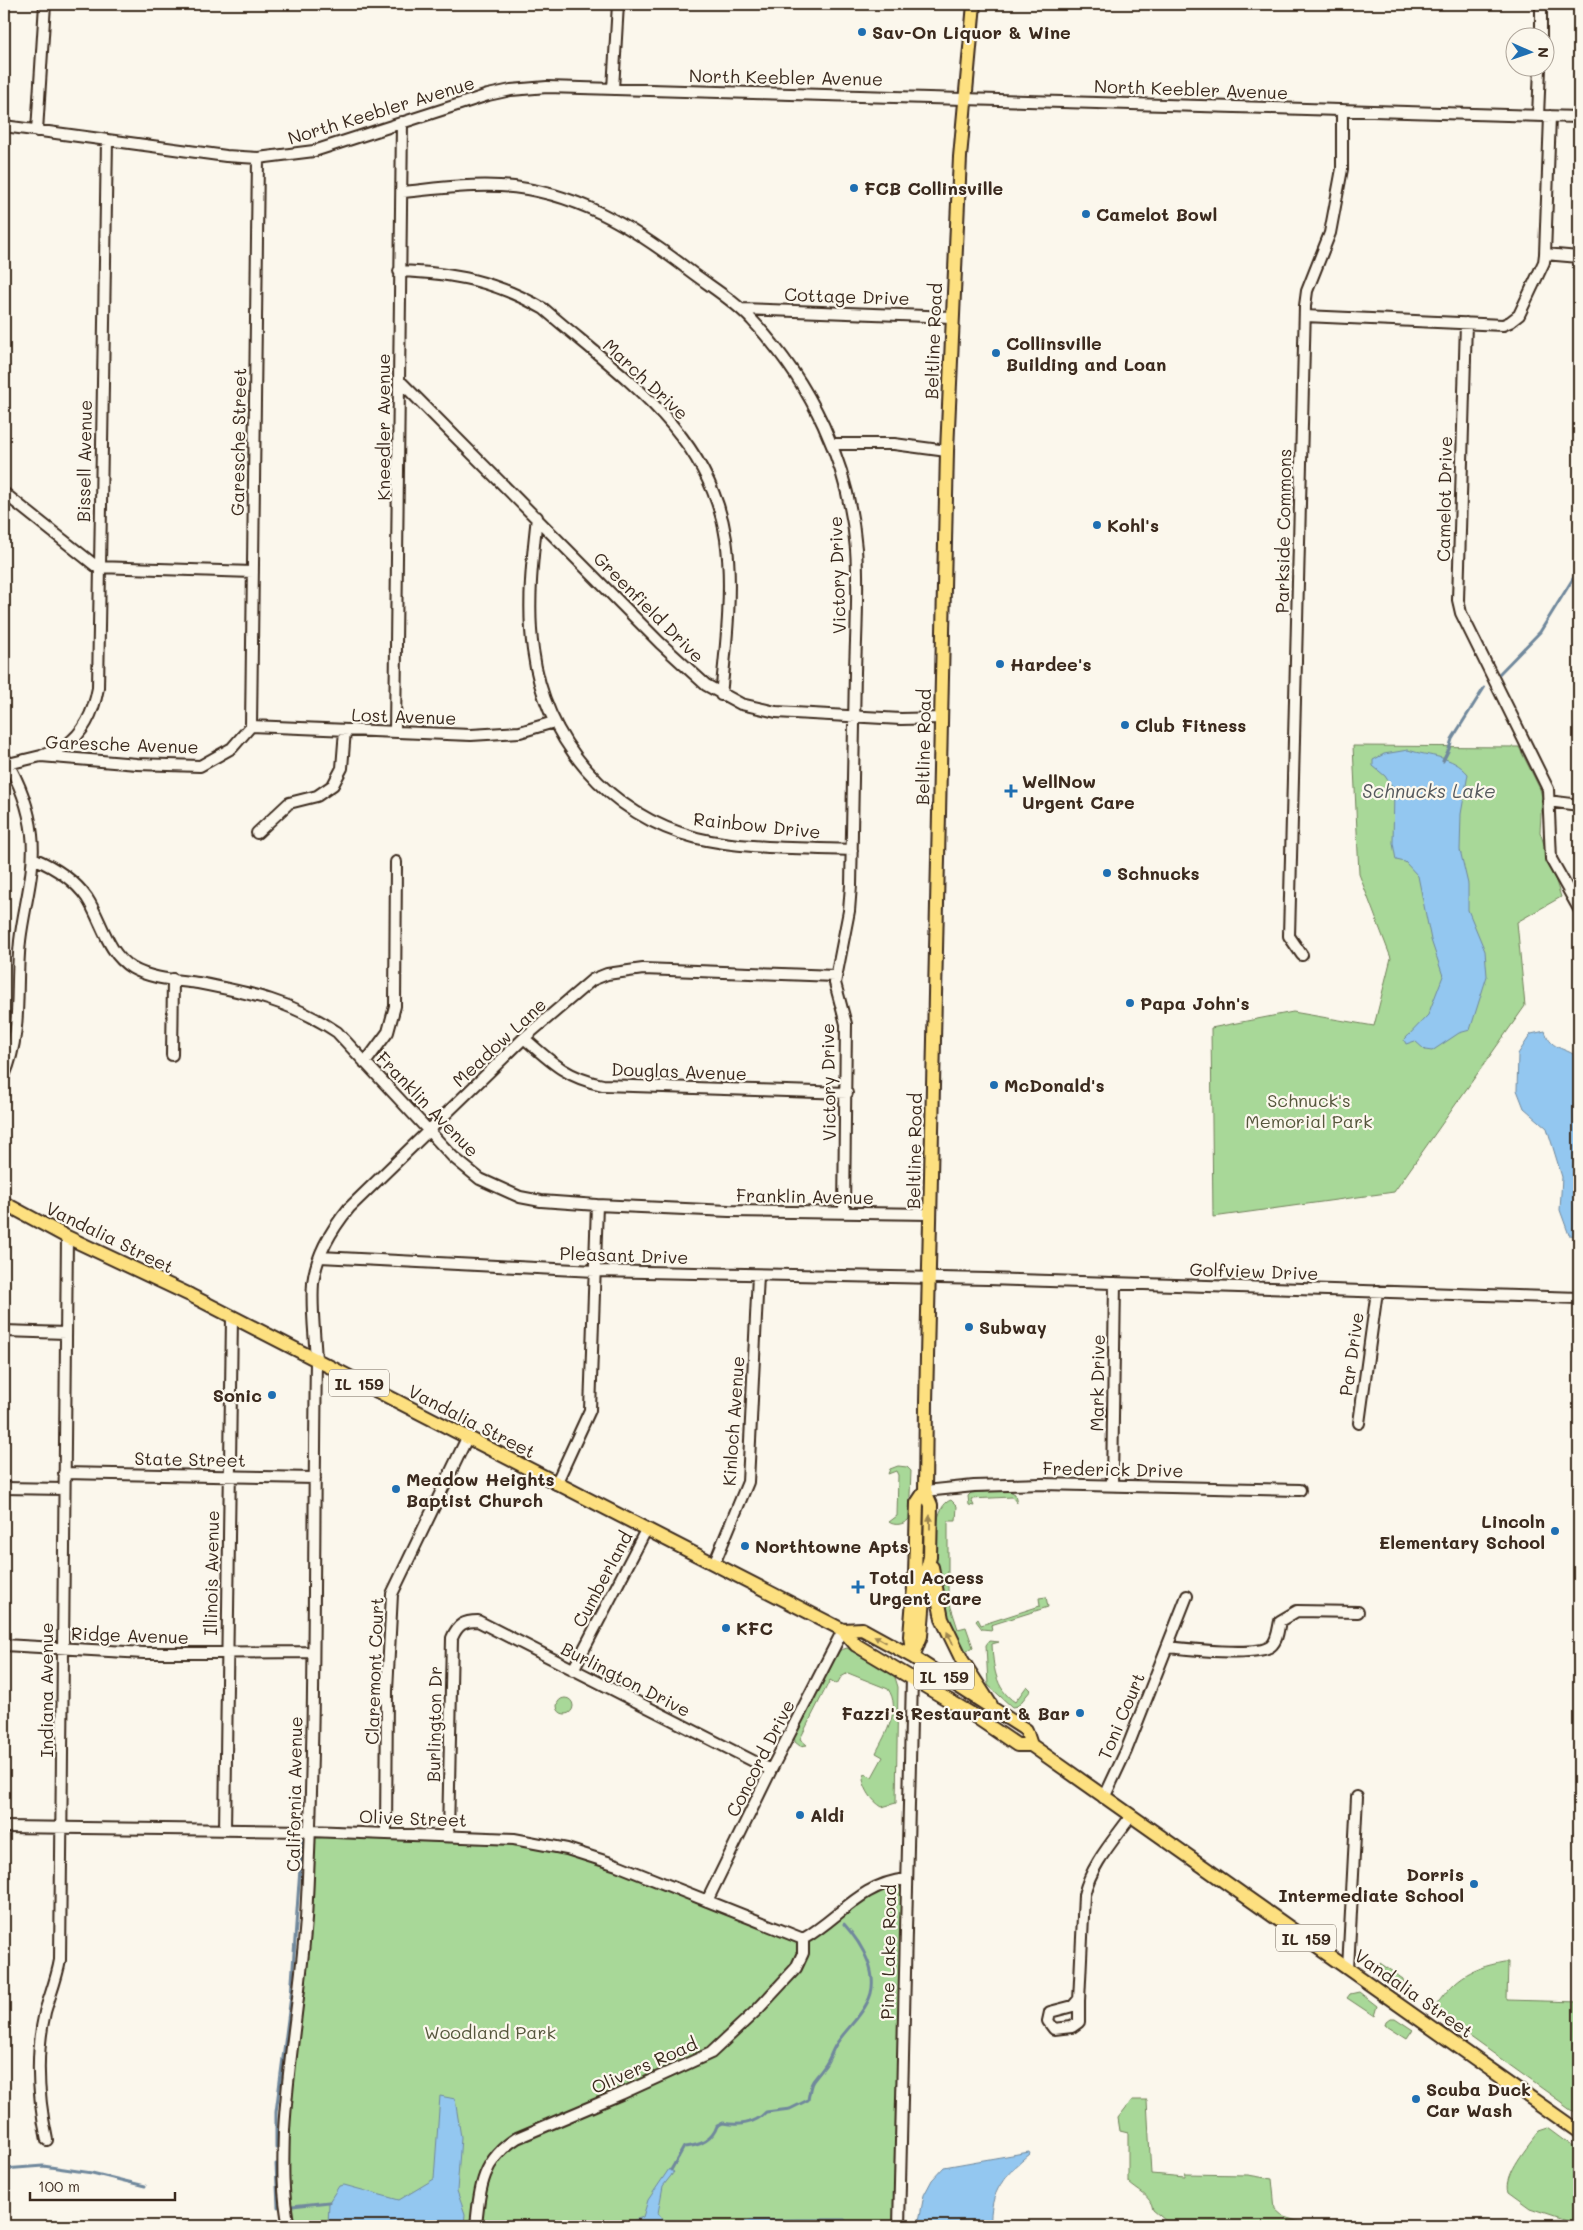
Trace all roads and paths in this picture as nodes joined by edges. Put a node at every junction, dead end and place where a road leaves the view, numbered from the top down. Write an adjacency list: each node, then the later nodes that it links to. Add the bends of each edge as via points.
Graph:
1 (45, 4): 15 (street)
2 (618, 4): 7 (street)
3 (974, 4): 8 (main road, Beltline Road)
4 (1541, 4): 5 (street)
5 (1541, 28)
6 (1540, 78): 10 (street)
7 (613, 89): 8 (street, North Keebler Avenue); 13 (street, North Keebler Avenue, via 547,87 511,90)
8 (964, 98): 9 (street, North Keebler Avenue); 24 (main road, Beltline Road)
9 (1342, 110): 10 (street, North Keebler Avenue); 23 (street, Parkside Commons, via 1342,169 1332,224 1307,291)
10 (1538, 116): 11 (street, North Keebler Avenue)
11 (1550, 116): 12 (street, North Keebler Avenue); 19 (street)
12 (1579, 117)
13 (402, 122): 17 (street, North Keebler Avenue, via 314,151); 18 (street, Kneedler Avenue)
14 (4, 126): 15 (street, North Keebler Avenue)
15 (37, 131): 16 (street, North Keebler Avenue)
16 (107, 140): 17 (street, North Keebler Avenue); 31 (street, Bissell Avenue)
17 (258, 158): 32 (street, Garesche Street)
18 (402, 192): 21 (street, Kneedler Avenue); 22 (street, Victory Drive, via 500,186 572,200 617,220)
19 (1546, 254): 20 (street); 25 (street, via 1516,319 1503,324)
20 (1579, 257)
21 (399, 271): 26 (street, Kneedler Avenue); 33 (street, March Drive, via 434,272 480,281 538,305 656,406 678,429 706,473 716,497 726,540 728,608)
22 (742, 309): 24 (street, Cottage Drive); 27 (street, Victory Drive, via 787,362)
23 (1305, 316): 25 (street); 49 (street, Parkside Commons, via 1289,936)
24 (952, 317): 28 (main road, Beltline Road)
25 (1466, 323): 42 (street, Camelot Drive, via 1458,600 1461,614 1548,789)
26 (399, 380): 30 (street, Greenfield Drive); 39 (street, Kneedler Avenue)
27 (833, 444): 28 (street, via 894,444); 34 (street, Victory Drive, via 846,486 856,548)
28 (946, 451): 35 (main road, Beltline Road)
29 (4, 493): 31 (street, via 91,565)
30 (538, 518): 33 (street, Greenfield Drive, via 691,673); 36 (street, Rainbow Drive, via 531,585 532,635 538,676)
31 (100, 567): 32 (street); 40 (street, Bissell Avenue, via 96,701 77,735 66,746)
32 (253, 572): 37 (street, Garesche Street)
33 (721, 695): 34 (street, Greenfield Drive, via 741,704 776,712)
34 (855, 717): 35 (street, Greenfield Drive); 45 (street, Victory Drive)
35 (941, 718): 61 (main road, Beltline Road)
36 (554, 722): 39 (street, Lost Avenue, via 496,735); 45 (street, Rainbow Drive, via 570,749 596,781 631,809 671,830 698,838 739,843)
37 (251, 726): 38 (street, Lost Avenue); 40 (street, Garesche Avenue, via 232,748 200,766)
38 (345, 730): 39 (street, Lost Avenue); 44 (street, via 342,768 333,785 317,796 289,803)
39 (395, 732)
40 (41, 756): 41 (street, Garesche Avenue)
41 (6, 760): 46 (street, via 18,782 29,818)
42 (1548, 801): 43 (street); 48 (street, Camelot Drive, via 1551,859)
43 (1579, 804)
44 (257, 833)
45 (852, 850): 50 (street, Victory Drive, via 849,911)
46 (33, 858): 51 (street, Franklin Avenue, via 61,872 87,898 120,959 142,973); 55 (street, via 20,941 14,1044)
47 (396, 862): 54 (street, via 396,1006 388,1032)
48 (1579, 910)
49 (1302, 955)
50 (835, 976): 52 (street, Meadow Lane, via 627,970 592,980); 56 (street, Victory Drive, via 846,1024)
51 (173, 979): 53 (street); 54 (street, Franklin Avenue, via 260,995 296,1008 337,1032)
52 (524, 1038): 56 (street, Douglas Avenue, via 559,1069 574,1078 603,1086); 57 (street, Meadow Lane)
53 (172, 1055)
54 (365, 1063): 57 (street, Franklin Avenue)
55 (4, 1076)
56 (846, 1093): 60 (street, Victory Drive)
57 (428, 1131): 59 (street, Franklin Avenue, via 466,1169 500,1189 541,1201); 63 (street, Meadow Lane, via 349,1208)
58 (4, 1203): 62 (main road, Vandalia Street / IL 159)
59 (598, 1205): 60 (street, Franklin Avenue); 64 (street)
60 (844, 1213): 61 (street, Franklin Avenue)
61 (930, 1214): 66 (main road, Beltline Road)
62 (67, 1237): 70 (main road, Vandalia Street / IL 159); 72 (street, Indiana Avenue)
63 (320, 1257): 64 (street, Pleasant Drive); 73 (street, Meadow Lane, via 313,1284)
64 (595, 1271): 65 (street, Pleasant Drive); 79 (street, via 590,1410)
65 (758, 1275): 66 (street, Pleasant Drive); 87 (street, Kinloch Avenue, via 748,1482)
66 (928, 1278): 67 (street, Golfview Drive); 84 (main road, Beltline Road)
67 (1114, 1283): 68 (street, Golfview Drive); 80 (street, Mark Drive)
68 (1377, 1291): 69 (street, Golfview Drive); 74 (street, Par Drive)
69 (1579, 1298)
70 (232, 1317): 73 (main road, Vandalia Street / IL 159); 77 (street, Illinois Avenue)
71 (4, 1331): 72 (street)
72 (66, 1333): 76 (street, Indiana Avenue)
73 (316, 1361): 75 (main road, Vandalia Street / IL 159); 78 (street, California Avenue)
74 (1359, 1423)
75 (467, 1438): 79 (main road, Vandalia Street / IL 159); 110 (street, Claremont Court, via 396,1583 391,1600)
76 (64, 1473): 77 (street, State Street); 82 (street, Indiana Avenue)
77 (229, 1476): 78 (street, State Street); 96 (street, Illinois Avenue)
78 (315, 1478): 95 (street, California Avenue)
79 (556, 1484): 85 (main road, Vandalia Street / IL 159)
80 (1112, 1484): 83 (street, Frederick Drive); 84 (street, Frederick Drive, via 974,1486)
81 (4, 1488): 82 (street)
82 (64, 1489): 94 (street, Indiana Avenue)
83 (1300, 1490)
84 (925, 1491): 86 (main road, Beltline Road, one-way to 84, via 930,1505); 97 (main road, Beltline Road, via 917,1503 910,1636)
85 (646, 1530): 87 (main road, Vandalia Street / IL 159); 98 (street, Cumberland)
86 (930, 1557): 97 (main road, Beltline Road, via 921,1636); 100 (main road, one-way to 86, via 962,1660 942,1619)
87 (714, 1564): 91 (main road, Vandalia Street / IL 159)
88 (1187, 1596): 93 (street, Toni Court)
89 (1358, 1612): 93 (street, via 1293,1612 1280,1621 1274,1642 1264,1650)
90 (466, 1621): 98 (street, Burlington Drive, via 478,1622); 111 (street, Burlington Dr, via 456,1627 452,1638)
91 (843, 1630): 97 (main road, Vandalia Street / IL 159, one-way to 91, via 862,1629); 99 (main road, Vandalia Street / IL 159, via 856,1645); 102 (street, Concord Drive)
92 (4, 1645): 94 (street, Ridge Avenue)
93 (1168, 1647): 104 (street, Toni Court)
94 (63, 1649): 96 (street, Ridge Avenue); 107 (street, Indiana Avenue)
95 (313, 1652): 96 (street, Ridge Avenue); 109 (street, California Avenue)
96 (226, 1653): 108 (street, Illinois Avenue)
97 (914, 1657): 99 (main road, Beltline Road); 100 (main road, Vandalia Street / IL 159)
98 (573, 1670): 102 (street, Burlington Drive)
99 (912, 1678): 101 (main road, Vandalia Street / IL 159, via 1017,1745); 112 (street, Pine Lake Road)
100 (994, 1709): 101 (main road, Vandalia Street / IL 159, via 1026,1730)
101 (1031, 1745): 104 (main road, Vandalia Street / IL 159)
102 (771, 1770): 113 (street, Concord Drive)
103 (1357, 1797): 115 (street)
104 (1104, 1798): 105 (main road, Vandalia Street / IL 159)
105 (1131, 1816): 115 (main road, Vandalia Street / IL 159); 116 (street, via 1087,1882)
106 (4, 1827): 107 (street, Olive Street)
107 (61, 1828): 108 (street, Olive Street); 118 (street, Indiana Avenue, via 60,1960 45,2013 38,2067 40,2104)
108 (225, 1830): 109 (street, Olive Street)
109 (310, 1831): 110 (street, Olive Street); 119 (street, California Avenue, via 303,1957 289,2070 282,2165)
110 (386, 1833): 111 (street, Olive Street)
111 (448, 1835): 113 (street, Olive Street, via 514,1839 567,1849)
112 (906, 1879): 114 (street, via 888,1881 857,1898); 121 (street, Pine Lake Road)
113 (707, 1901): 114 (street, Olive Street)
114 (803, 1939): 120 (street, Olivers Road, via 803,1953 796,1968 711,2053 517,2138 493,2156 482,2182)
115 (1348, 1968): 117 (main road, Vandalia Street / IL 159)
116 (1079, 1999)
117 (1579, 2132)
118 (47, 2140)
119 (290, 2226)
120 (476, 2226)
121 (899, 2226)

